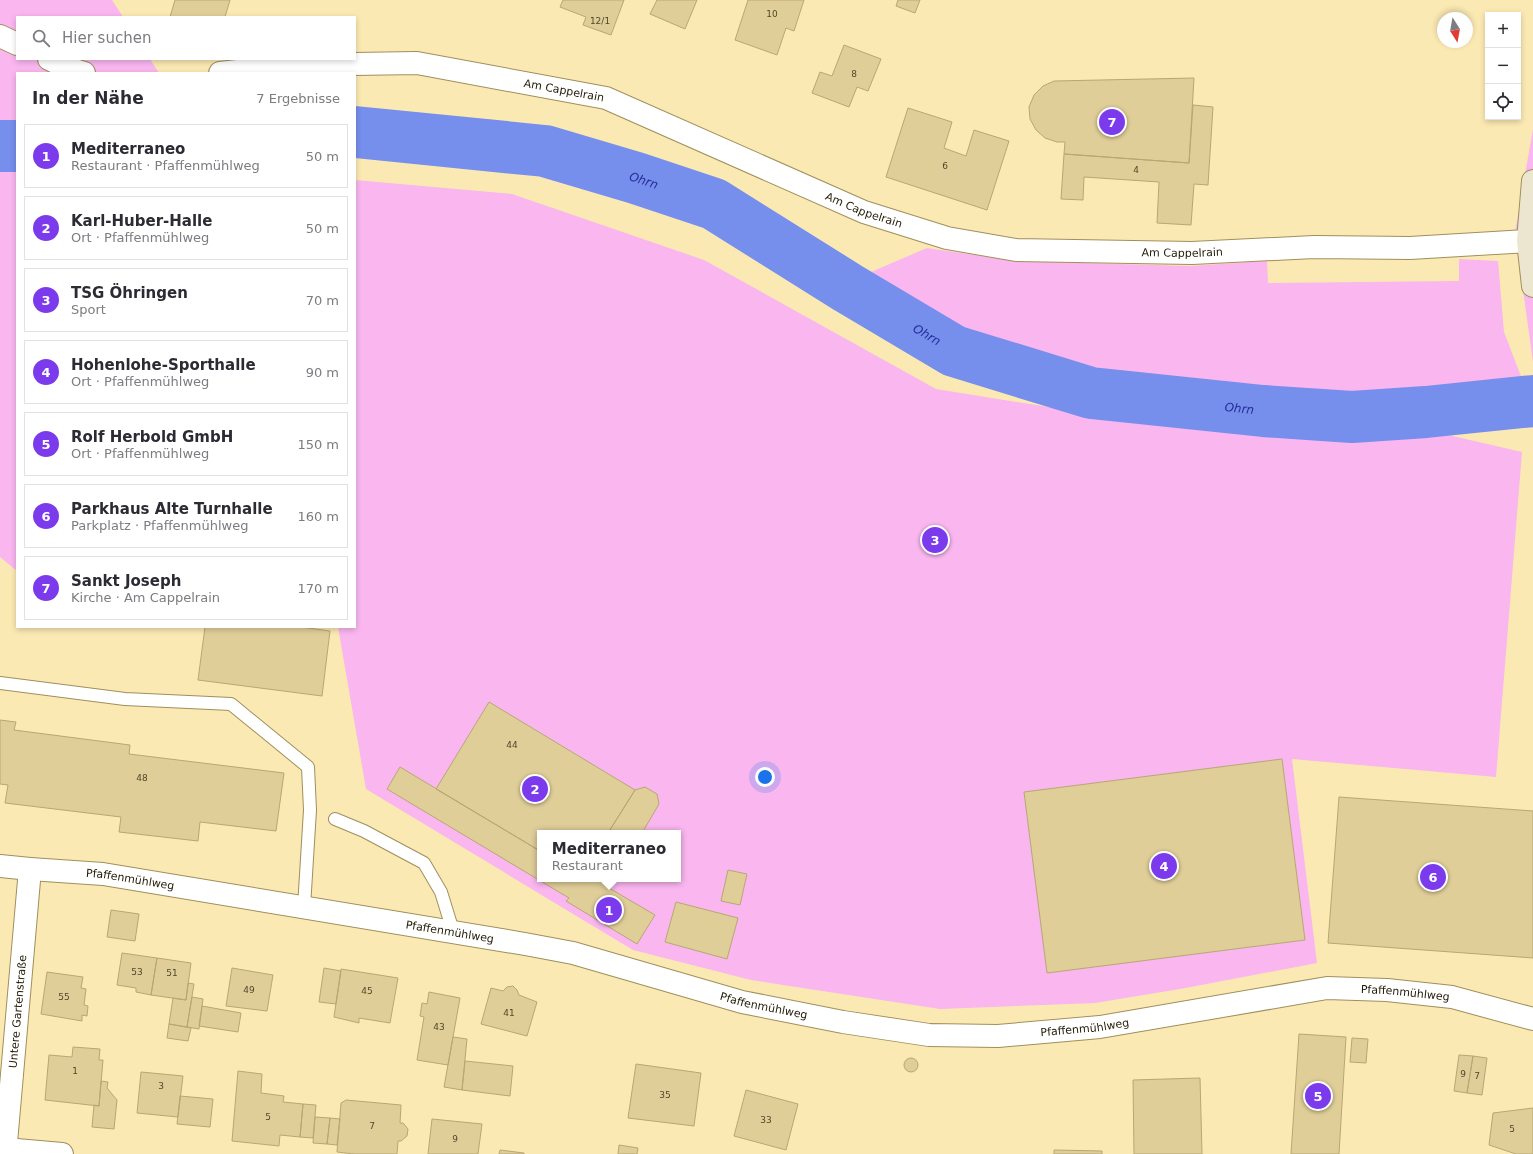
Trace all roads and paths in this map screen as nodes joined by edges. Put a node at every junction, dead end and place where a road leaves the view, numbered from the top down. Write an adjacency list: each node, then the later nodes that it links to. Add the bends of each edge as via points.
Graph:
1 (0, 36): 2 (street)
2 (16, 44)
3 (51, 60): 4 (street)
4 (81, 72)
5 (230, 72): 7 (street, Am Cappelrain, via 291,66 417,63 606,98 864,212 947,238 1016,250 1192,253 1314,247 1410,248)
6 (1533, 180): 7 (main road)
7 (1528, 241): 8 (main road)
8 (1533, 286)
9 (0, 683): 13 (lane, via 125,699 231,704 308,767 310,810)
10 (335, 819): 14 (lane, via 364,831 424,863 441,892)
11 (0, 866): 12 (street, Pfaffenmühlweg)
12 (30, 869): 13 (street, Pfaffenmühlweg, via 103,874); 16 (street, Untere Gartenstraße)
13 (304, 907): 14 (street, Pfaffenmühlweg)
14 (453, 931): 15 (street, Pfaffenmühlweg, via 572,952 742,1002 930,1036 998,1036 1100,1027 1327,988 1452,996)
15 (1533, 1019)
16 (5, 1151): 17 (street)
17 (62, 1154)

